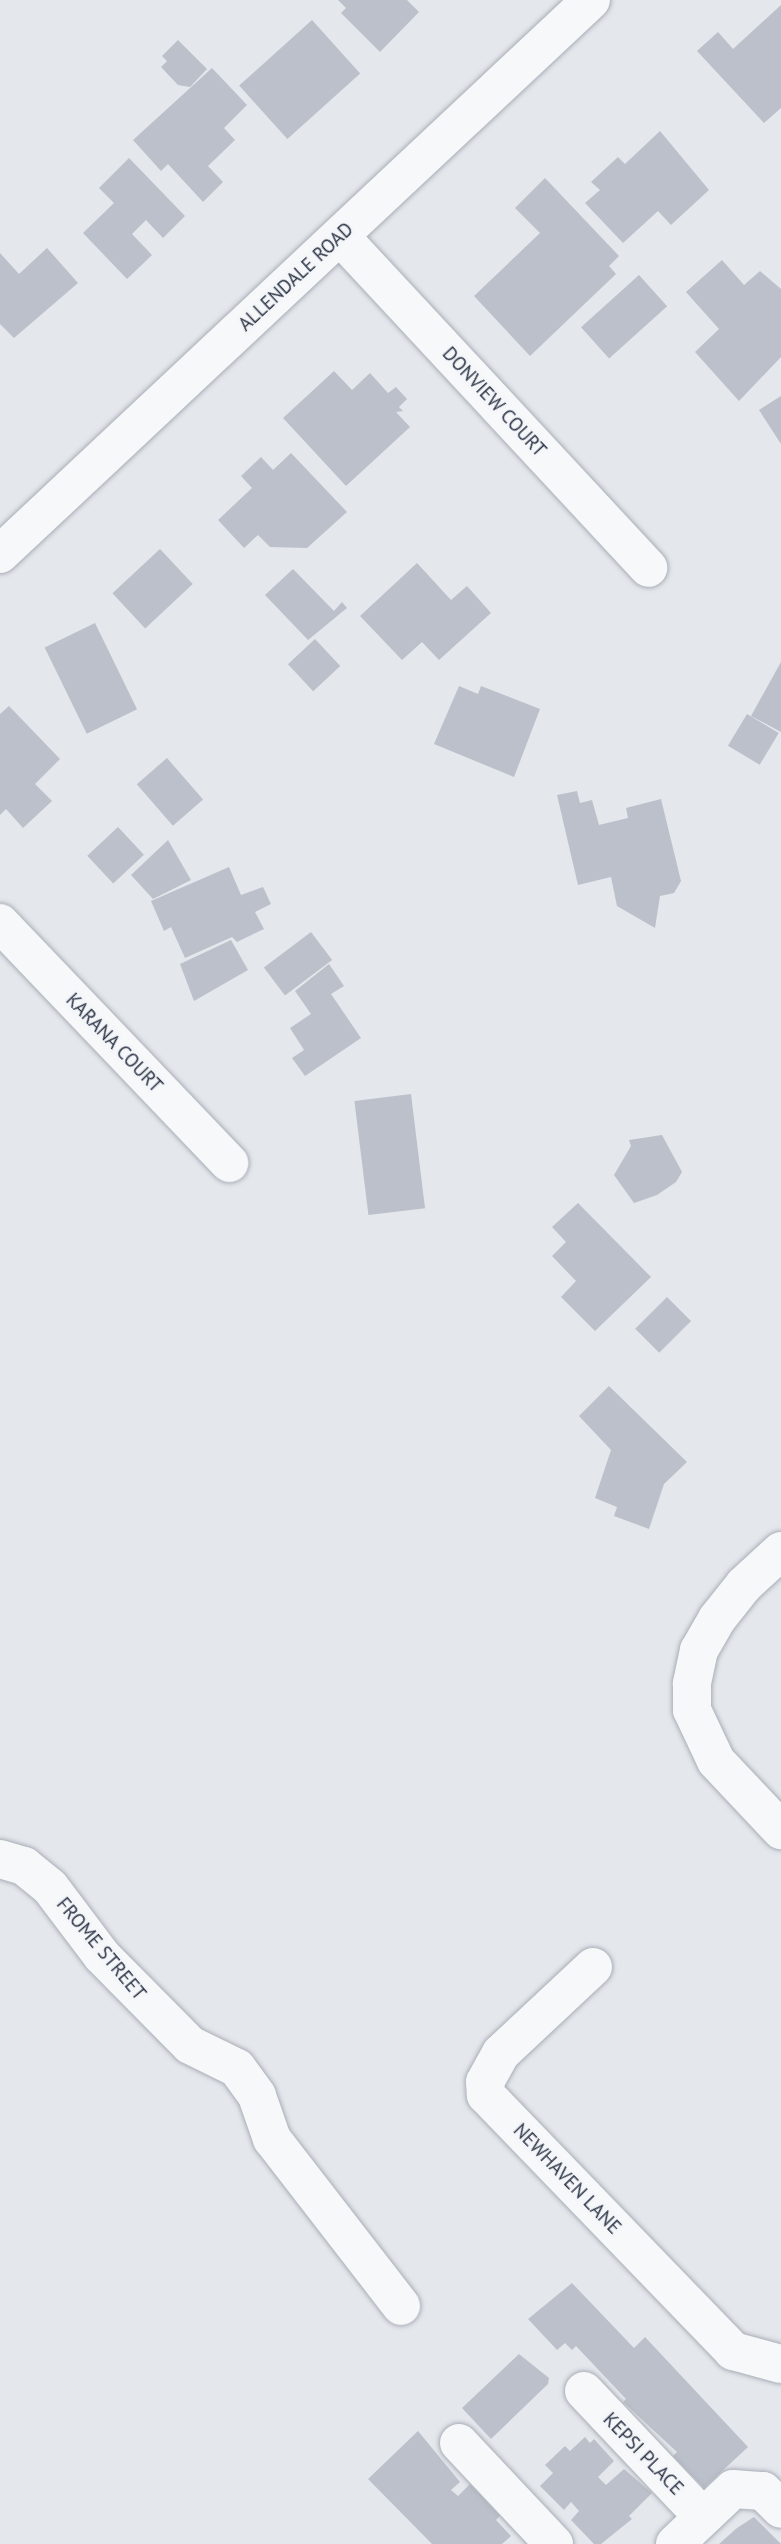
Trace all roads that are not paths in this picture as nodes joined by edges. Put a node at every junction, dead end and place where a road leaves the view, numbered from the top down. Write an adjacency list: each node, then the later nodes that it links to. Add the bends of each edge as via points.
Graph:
1 (591, 0): 2 (street, ALLENDALE ROAD)
2 (340, 236): 3 (street, ALLENDALE ROAD); 4 (street, DONVIEW COURT)
3 (0, 554)
4 (648, 568)
5 (0, 923): 6 (street, KARANA COURT)
6 (229, 1163)
7 (781, 1551): 8 (street, via 744,1585 717,1619 699,1650 692,1684 692,1710 716,1761)
8 (781, 1830)
9 (0, 1858): 11 (street, FROME STREET, via 24,1866 50,1887 102,1956 190,2045 237,2068 257,2096 272,2139)
10 (593, 1966): 12 (street, NEWHAVEN LANE, via 501,2053 485,2081 486,2095 733,2351)
11 (401, 2306)
12 (781, 2364)
13 (584, 2391): 16 (street, KEPSI PLACE)
14 (459, 2443): 17 (street)
15 (781, 2509): 16 (street, via 763,2491 733,2489)
16 (703, 2517): 18 (street)
17 (554, 2544)
18 (675, 2544)

